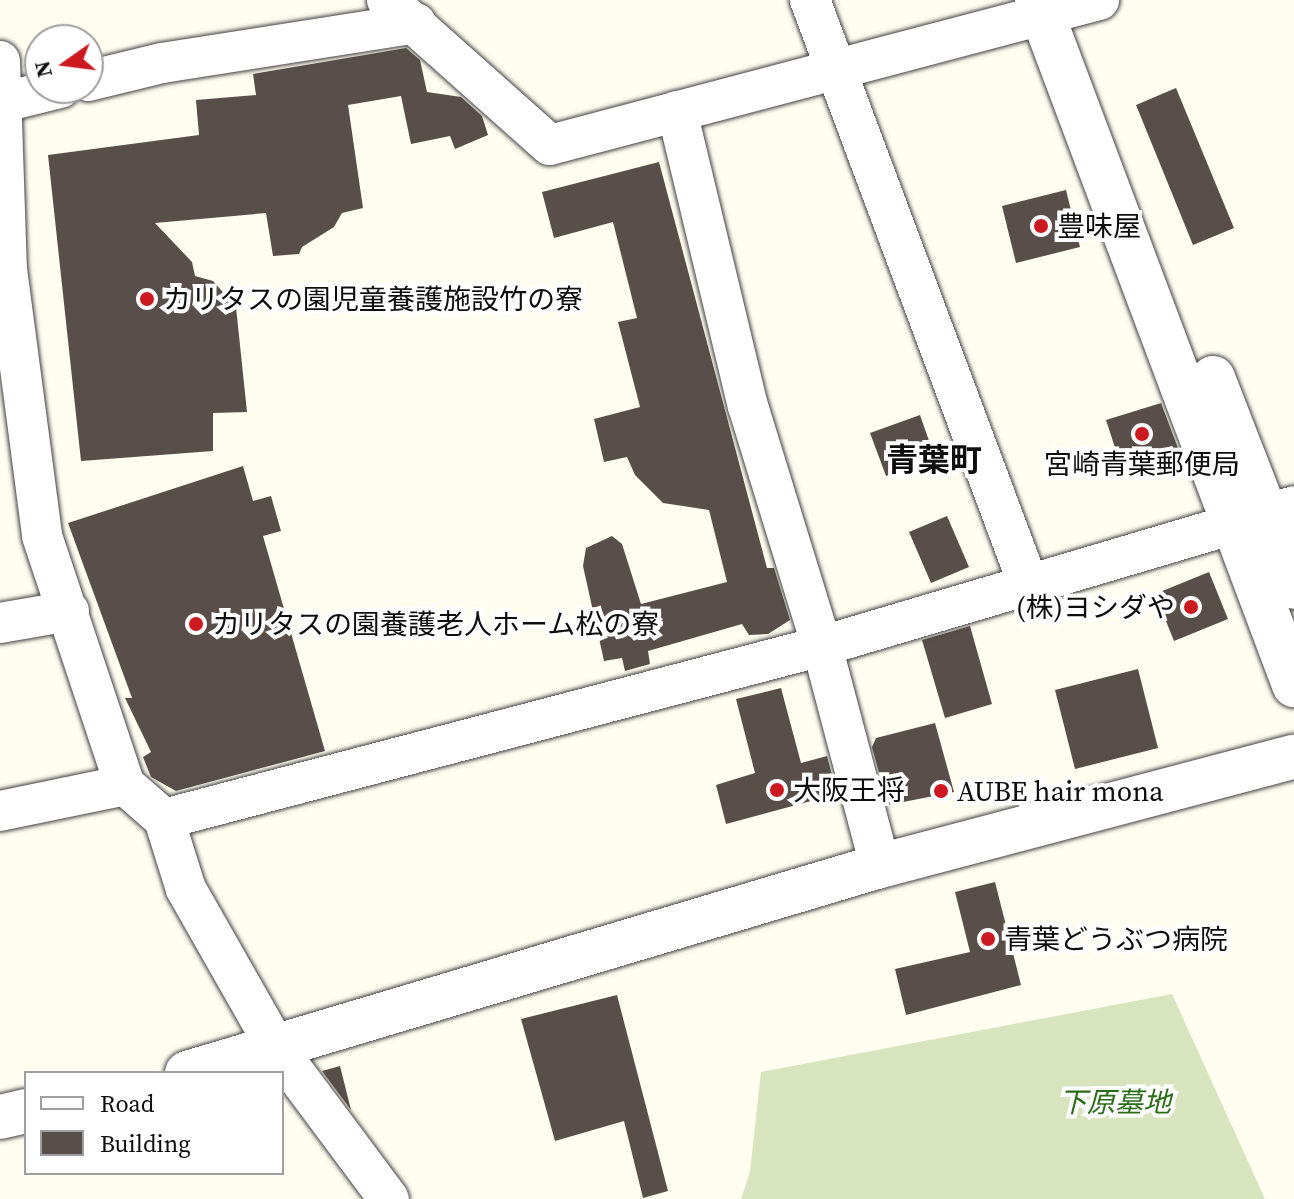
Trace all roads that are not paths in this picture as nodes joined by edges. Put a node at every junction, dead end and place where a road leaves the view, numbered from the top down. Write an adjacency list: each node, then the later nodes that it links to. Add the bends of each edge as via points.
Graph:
1 (810, 0): 5 (street)
2 (1061, 5): 5 (street); 11 (street)
3 (402, 11): 6 (street); 9 (street, via 550,145)
4 (0, 61): 8 (street)
5 (837, 69): 9 (street); 12 (street)
6 (104, 77)
7 (24, 97): 8 (street)
8 (2, 102): 10 (street)
9 (677, 111): 16 (street, via 748,406)
10 (12, 416): 14 (street, via 42,536)
11 (1264, 515): 12 (street); 13 (street); 17 (street)
12 (1029, 586): 16 (street)
13 (1294, 587)
14 (69, 611): 15 (street); 19 (street)
15 (0, 623)
16 (822, 646): 21 (street); 22 (street)
17 (1294, 685)
18 (1294, 757): 22 (street)
19 (125, 785): 20 (street); 21 (street)
20 (0, 811)
21 (164, 819): 23 (street, via 186,889)
22 (880, 866): 23 (street)
23 (277, 1049): 24 (street); 27 (street)
24 (194, 1071)
25 (24, 1111): 26 (street)
26 (0, 1117)
27 (389, 1199)

